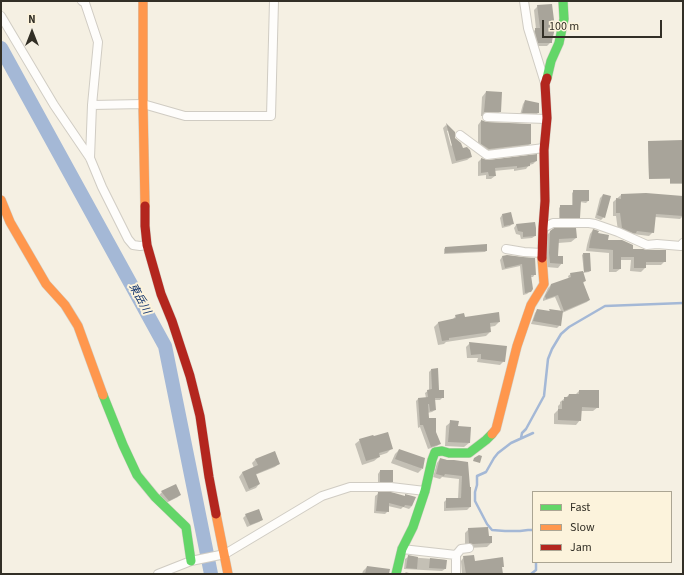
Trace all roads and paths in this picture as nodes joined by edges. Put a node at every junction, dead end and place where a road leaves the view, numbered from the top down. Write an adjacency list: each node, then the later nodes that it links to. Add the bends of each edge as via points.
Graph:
1 (82, 1): 9 (street, via 85,3 98,42)
2 (143, 1): 8 (street)
3 (274, 1): 8 (street, via 271,116 185,116)
4 (524, 1): 7 (street, via 528,28)
5 (563, 1): 7 (street, via 564,19 559,43)
6 (1, 16): 16 (street, via 54,105)
7 (545, 84): 11 (street)
8 (143, 104): 9 (street); 20 (street, via 144,226)
9 (92, 105): 16 (street)
10 (487, 117): 11 (street)
11 (546, 119): 13 (street)
12 (460, 135): 14 (street)
13 (544, 148): 14 (street); 18 (street)
14 (487, 155): 15 (street)
15 (478, 156)
16 (90, 158): 20 (street, via 128,239 133,245)
17 (1, 200): 28 (street, via 10,222 46,284 65,305 78,326 105,400 137,475 186,528)
18 (543, 228): 19 (street, via 553,223 589,223 646,244 681,246); 22 (street)
19 (683, 243)
20 (147, 245): 26 (street, via 190,376 200,416 209,477)
21 (506, 249): 22 (street)
22 (542, 253): 23 (street, via 544,284 531,305 517,346 496,429 469,453 435,452)
23 (425, 492): 25 (street); 26 (street, via 391,487 350,487 322,496)
24 (469, 548): 27 (street, via 460,549)
25 (402, 549): 27 (street); 31 (street)
26 (225, 554): 28 (street); 30 (street)
27 (456, 555): 32 (street)
28 (191, 561): 29 (street)
29 (158, 574)
30 (228, 574)
31 (396, 574)
32 (456, 574)

